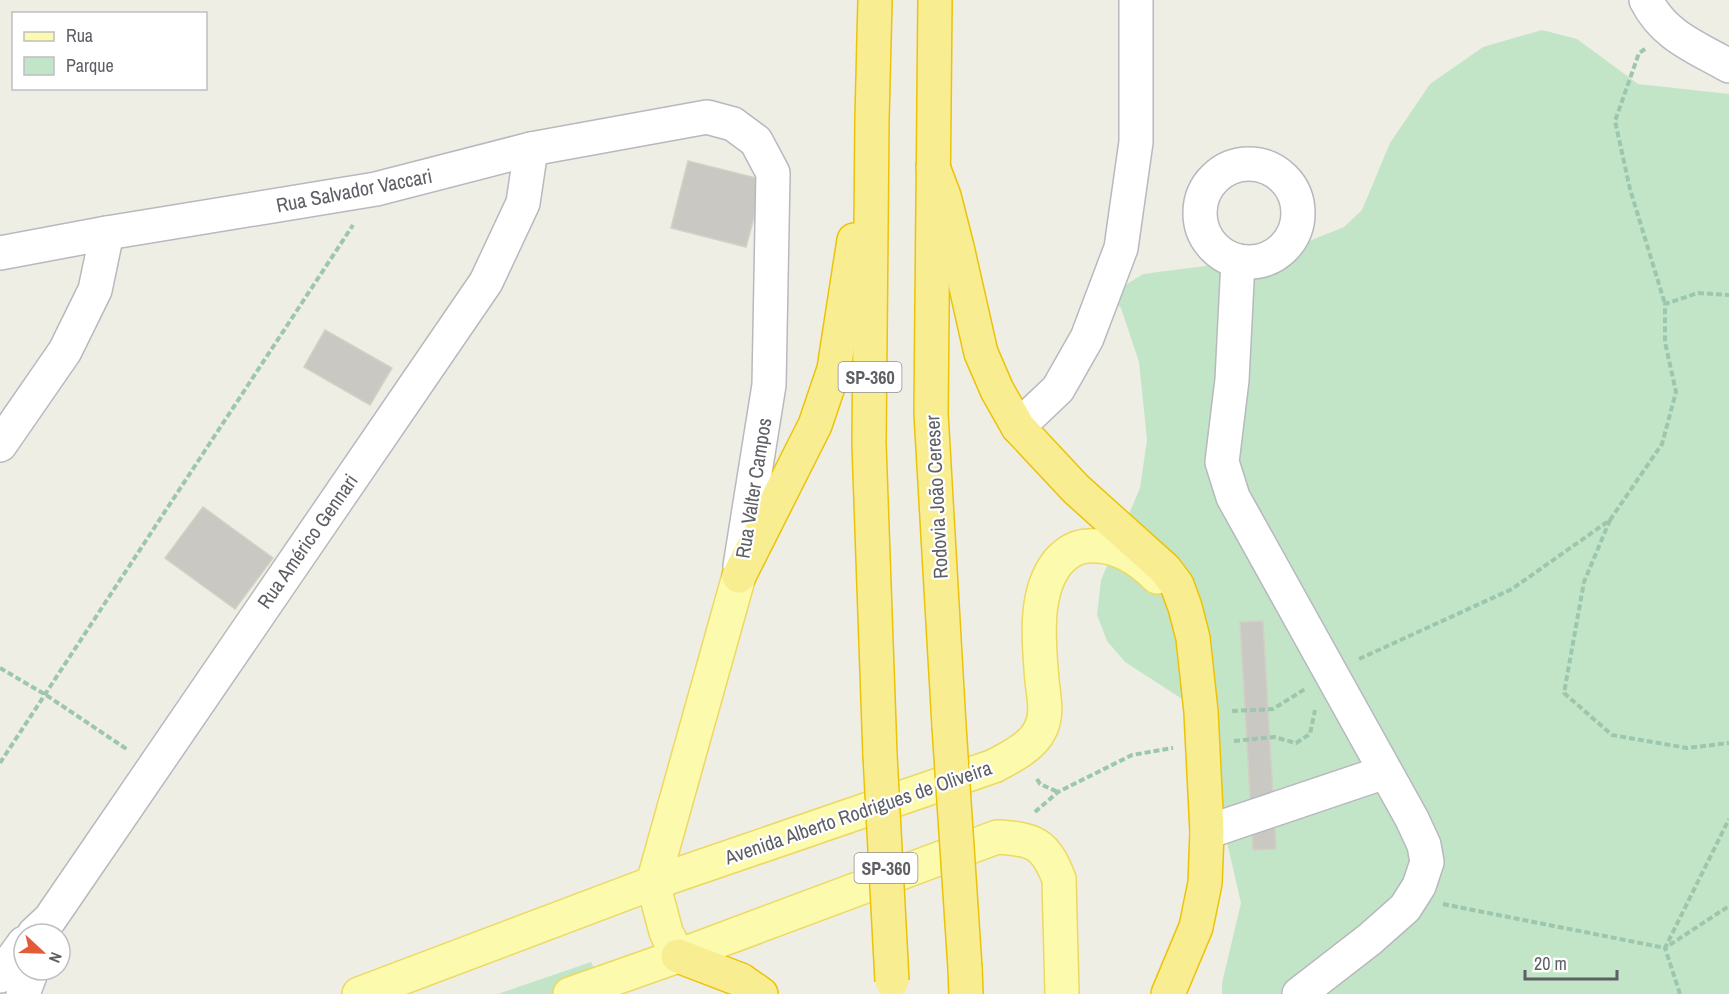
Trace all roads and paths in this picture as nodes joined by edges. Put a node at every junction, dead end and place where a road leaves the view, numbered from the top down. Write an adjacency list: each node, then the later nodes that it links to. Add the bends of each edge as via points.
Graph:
1 (875, 0): 8 (highway, SP-360)
2 (935, 0): 10 (highway, Rodovia João Cereser)
3 (1136, 0): 17 (street, via 1136,142 1121,248 1087,338 1058,389)
4 (1646, 0): 5 (street)
5 (1672, 34): 6 (street); 16 (path, via 1640,53 1615,121 1630,189)
6 (1729, 66)
7 (707, 117): 9 (street, Rua Salvador Vaccari); 20 (street, Rua Valter Campos, via 733,124 756,141 773,173 769,385)
8 (872, 119): 20 (highway, via 834,369 815,425); 42 (highway, SP-360, bridge, via 869,444)
9 (531, 149): 11 (street, Rua Salvador Vaccari); 28 (street, Rua Américo Gennari, via 523,203 486,282)
10 (933, 167): 17 (highway, via 944,196 981,353); 41 (highway, Rodovia João Cereser, bridge, via 932,414)
11 (376, 189): 12 (street, Rua Salvador Vaccari); 24 (path)
12 (107, 233): 13 (street, Rua Salvador Vaccari); 18 (street, via 95,291 65,351)
13 (0, 253)
14 (1238, 261): 23 (street, via 1232,380 1222,462 1233,497)
15 (1729, 296): 16 (path, via 1698,293)
16 (1665, 304): 19 (path, via 1665,342 1676,392 1662,444)
17 (1018, 427): 21 (highway, via 1076,489 1165,569 1177,585)
18 (0, 445)
19 (1610, 520): 23 (path, via 1512,590); 26 (path, via 1584,582 1564,693 1612,735 1687,748)
20 (739, 576): 33 (main road, Rua Valter Campos)
21 (1185, 607): 25 (highway, via 1193,638); 33 (main road, Avenida Alberto Rodrigues de Oliveira, via 1149,569 1126,553 1104,545 1083,546 1065,554 1051,571 1042,603 1045,715 1040,732 1029,743 994,766)
22 (0, 668): 24 (path)
23 (1336, 683): 25 (path, via 1274,710); 25 (path, via 1316,707 1310,734 1296,743); 29 (street)
24 (46, 694): 27 (path); 28 (path)
25 (1202, 728): 31 (highway); 32 (path, via 1132,755 1058,792 1036,810 1031,824)
26 (1729, 743)
27 (0, 763)
28 (153, 767): 36 (street, Rua Américo Gennari)
29 (1385, 772): 31 (street); 34 (street, via 1424,845 1427,861)
30 (1729, 819): 37 (path)
31 (1207, 832): 47 (highway, via 1205,883 1196,927)
32 (1041, 847): 38 (main road, via 1023,838 997,837); 46 (main road, via 1059,879)
33 (653, 883): 38 (main road, via 666,932); 43 (main road, Avenida Alberto Rodrigues de Oliveira)
34 (1419, 886): 37 (path, via 1444,905); 48 (street, via 1405,908)
35 (1729, 906): 37 (path)
36 (48, 922)
37 (1665, 948): 49 (path)
38 (678, 956): 44 (main road); 45 (highway, via 741,980)
39 (12, 960): 40 (street)
40 (0, 976)
41 (966, 981)
42 (893, 988)
43 (359, 994)
44 (570, 994)
45 (761, 994)
46 (1062, 994)
47 (1168, 994)
48 (1299, 994)
49 (1680, 994)

